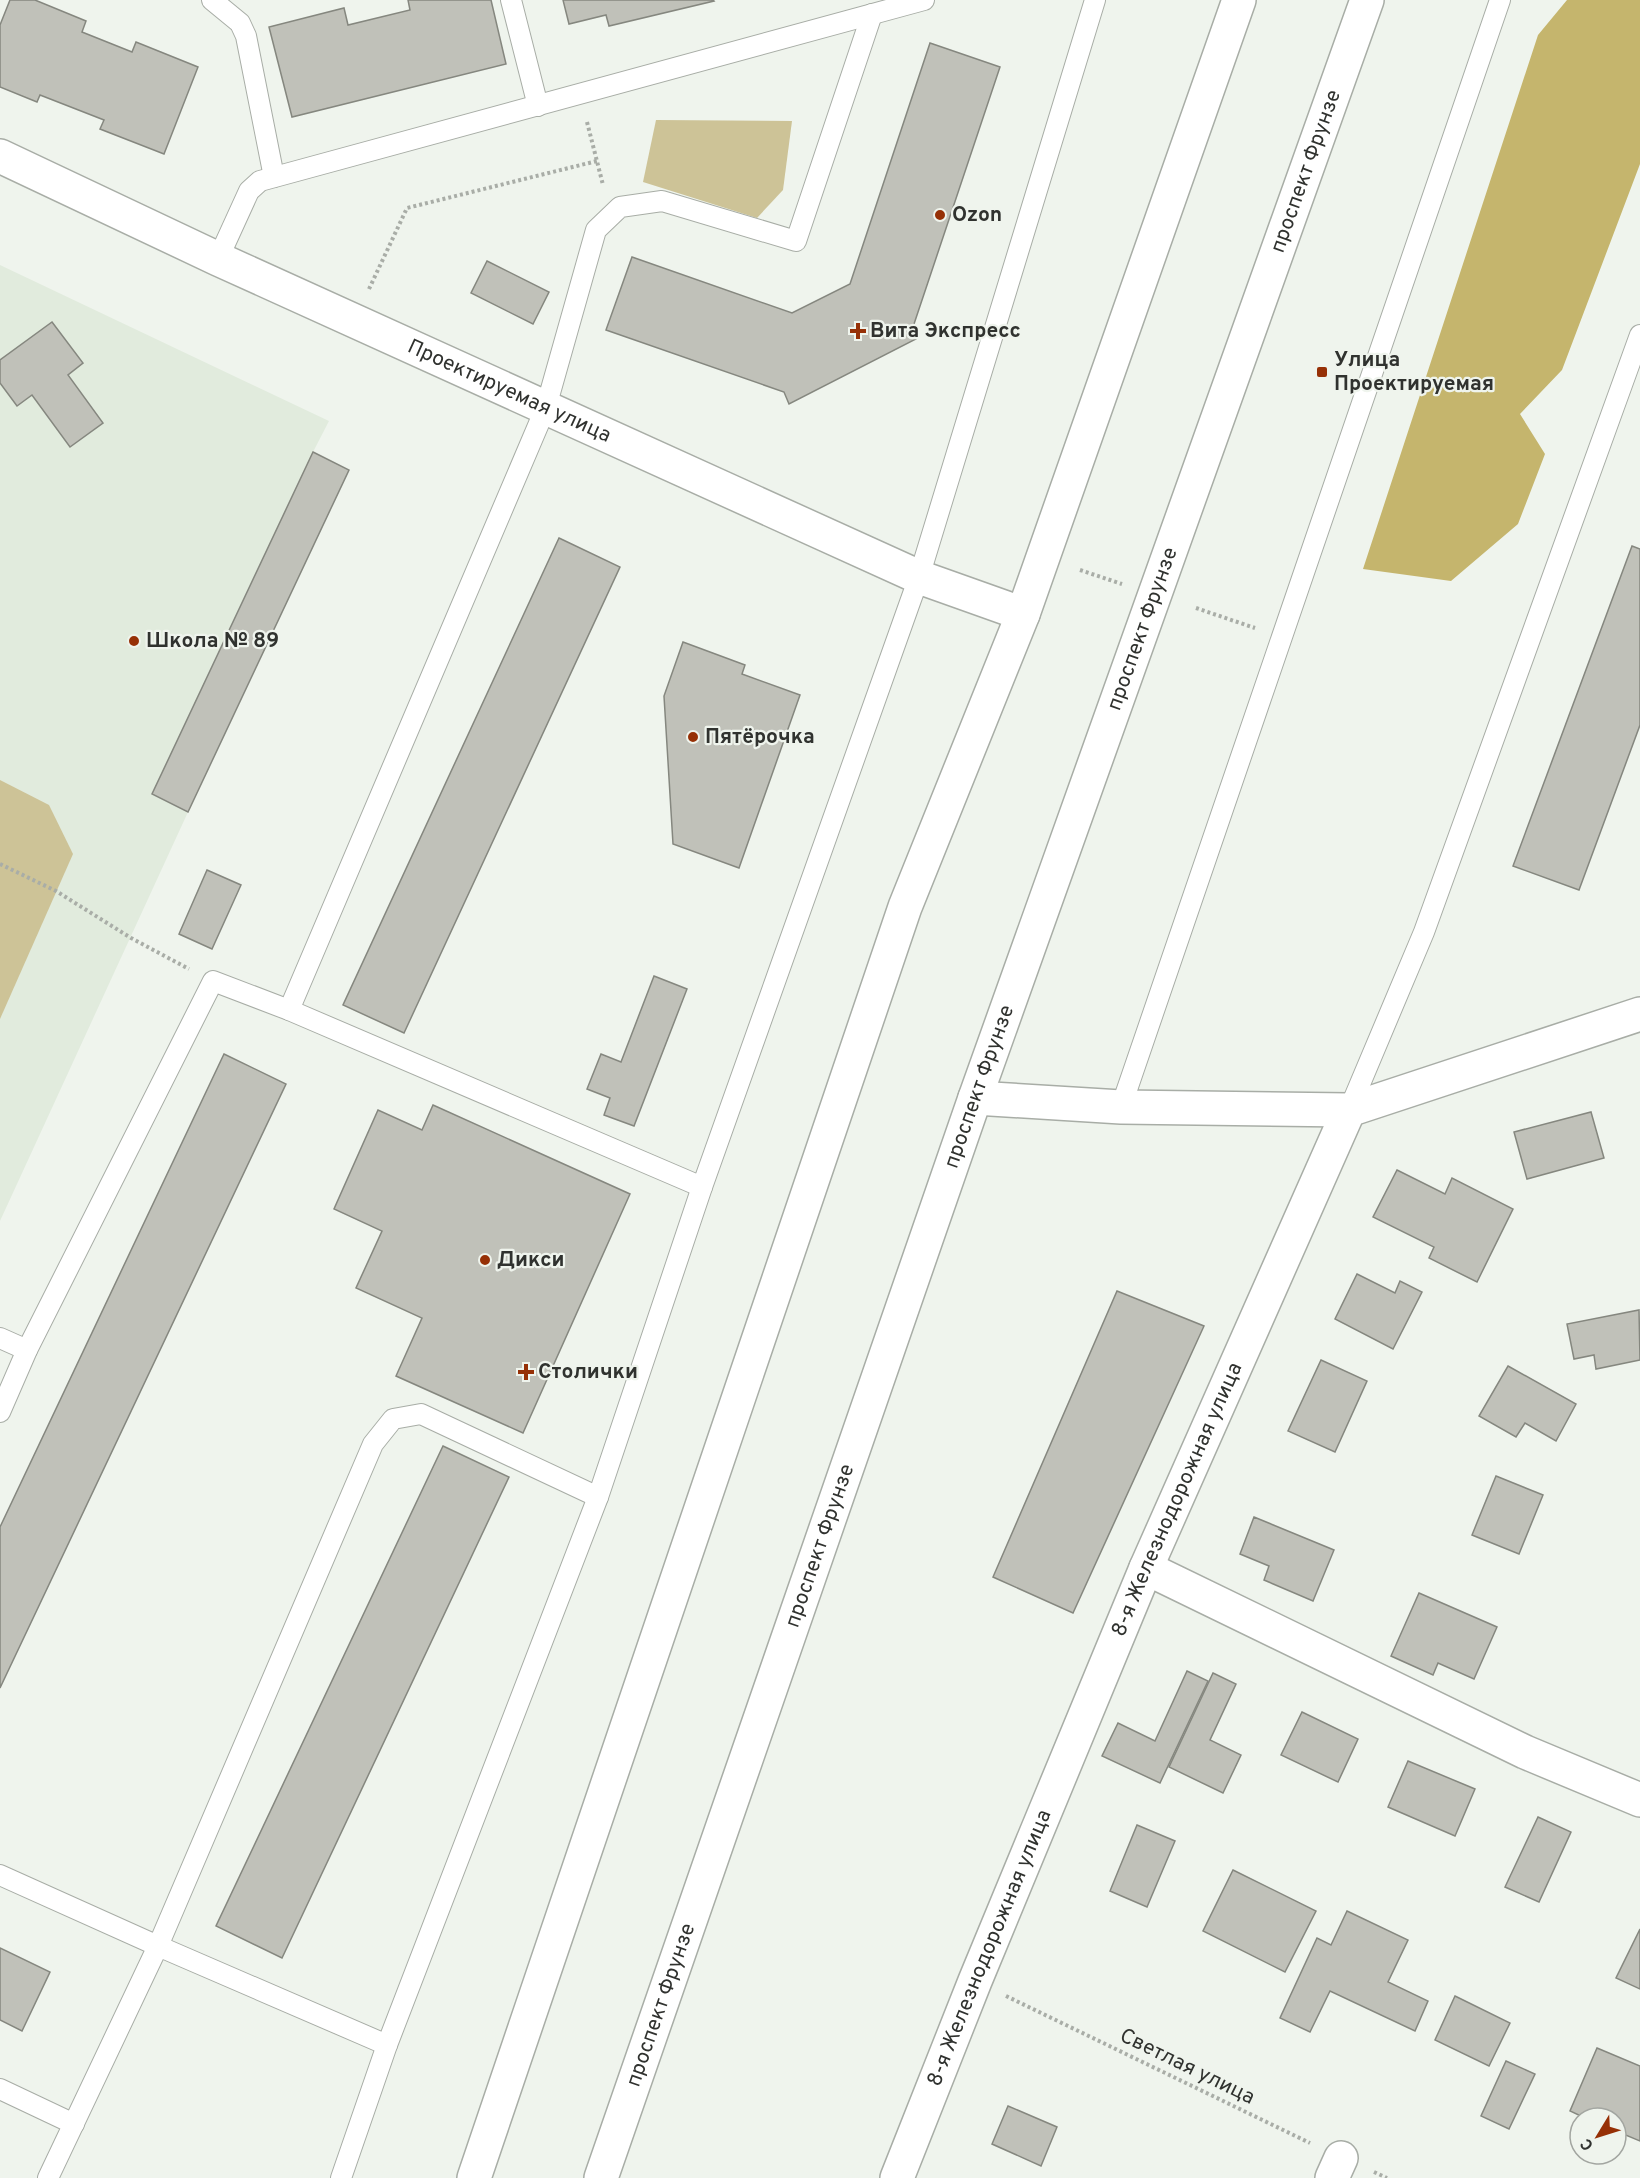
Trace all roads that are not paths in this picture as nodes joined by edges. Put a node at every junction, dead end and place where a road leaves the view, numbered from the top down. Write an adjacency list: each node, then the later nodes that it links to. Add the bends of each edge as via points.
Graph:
1 (212, 0): 11 (lane, via 240,23 246,36)
2 (511, 0): 9 (lane)
3 (924, 0): 8 (lane)
4 (1095, 0): 15 (lane)
5 (1239, 0): 16 (main road)
6 (1367, 0): 19 (main road, проспект Фрунзе)
7 (1500, 0): 20 (lane)
8 (872, 14): 9 (lane); 14 (lane, via 796,241 662,201 620,207 596,230)
9 (538, 106): 11 (lane)
10 (0, 156): 12 (main road, Проектируемая улица)
11 (274, 177): 12 (lane, via 260,181 249,191)
12 (218, 259): 14 (main road, Проектируемая улица)
13 (1640, 335): 21 (lane, via 1424,932)
14 (546, 407): 15 (main road, Проектируемая улица); 17 (lane)
15 (919, 577): 16 (main road, Проектируемая улица); 22 (lane)
16 (1023, 614): 36 (main road, via 905,907)
17 (289, 1010): 22 (lane); 24 (lane, via 213,981)
18 (1640, 1014): 21 (main road)
19 (975, 1098): 20 (main road); 37 (main road, проспект Фрунзе)
20 (1121, 1107): 21 (main road)
21 (1349, 1110): 27 (main road, 8-я Железнодорожная улица)
22 (702, 1187): 26 (lane)
23 (0, 1338): 24 (lane)
24 (27, 1350): 25 (lane)
25 (0, 1412)
26 (598, 1497): 30 (lane, via 421,1414 393,1419 373,1444); 31 (lane)
27 (1146, 1568): 28 (main road, via 1525,1752); 38 (main road, 8-я Железнодорожная улица)
28 (1640, 1800)
29 (0, 1875): 30 (lane)
30 (158, 1946): 31 (lane); 33 (lane)
31 (387, 2045): 35 (lane)
32 (0, 2089): 33 (lane)
33 (74, 2124): 34 (lane)
34 (48, 2178)
35 (341, 2178)
36 (474, 2178)
37 (601, 2178)
38 (897, 2178)

